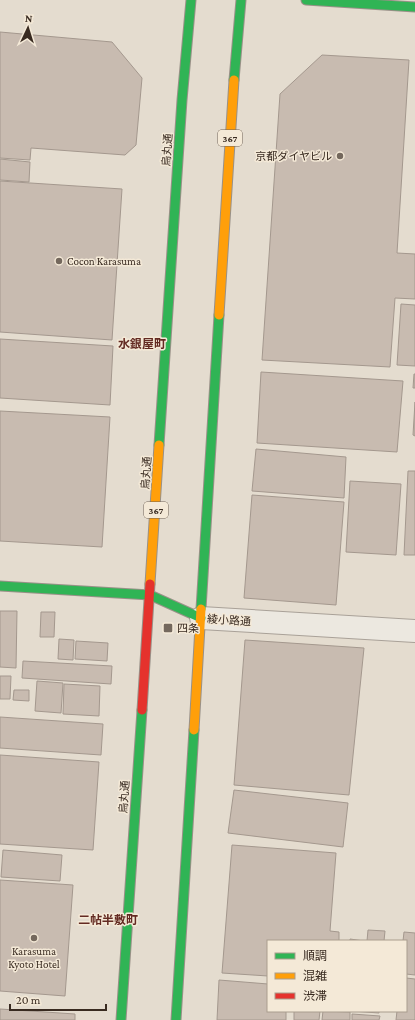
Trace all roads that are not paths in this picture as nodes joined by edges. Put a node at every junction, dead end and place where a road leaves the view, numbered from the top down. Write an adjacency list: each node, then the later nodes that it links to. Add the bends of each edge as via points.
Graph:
1 (191, 0): 6 (main road, 烏丸通 / 367, via 182,100)
2 (241, 0): 7 (main road, 367, via 232,103)
3 (306, 0): 4 (main road)
4 (415, 7)
5 (0, 586): 6 (main road, 綾小路通)
6 (150, 596): 7 (main road, 綾小路通); 9 (main road, 烏丸通 / 367)
7 (201, 618): 8 (street, 綾小路通); 10 (main road, 367)
8 (415, 631)
9 (121, 1020)
10 (176, 1020)

